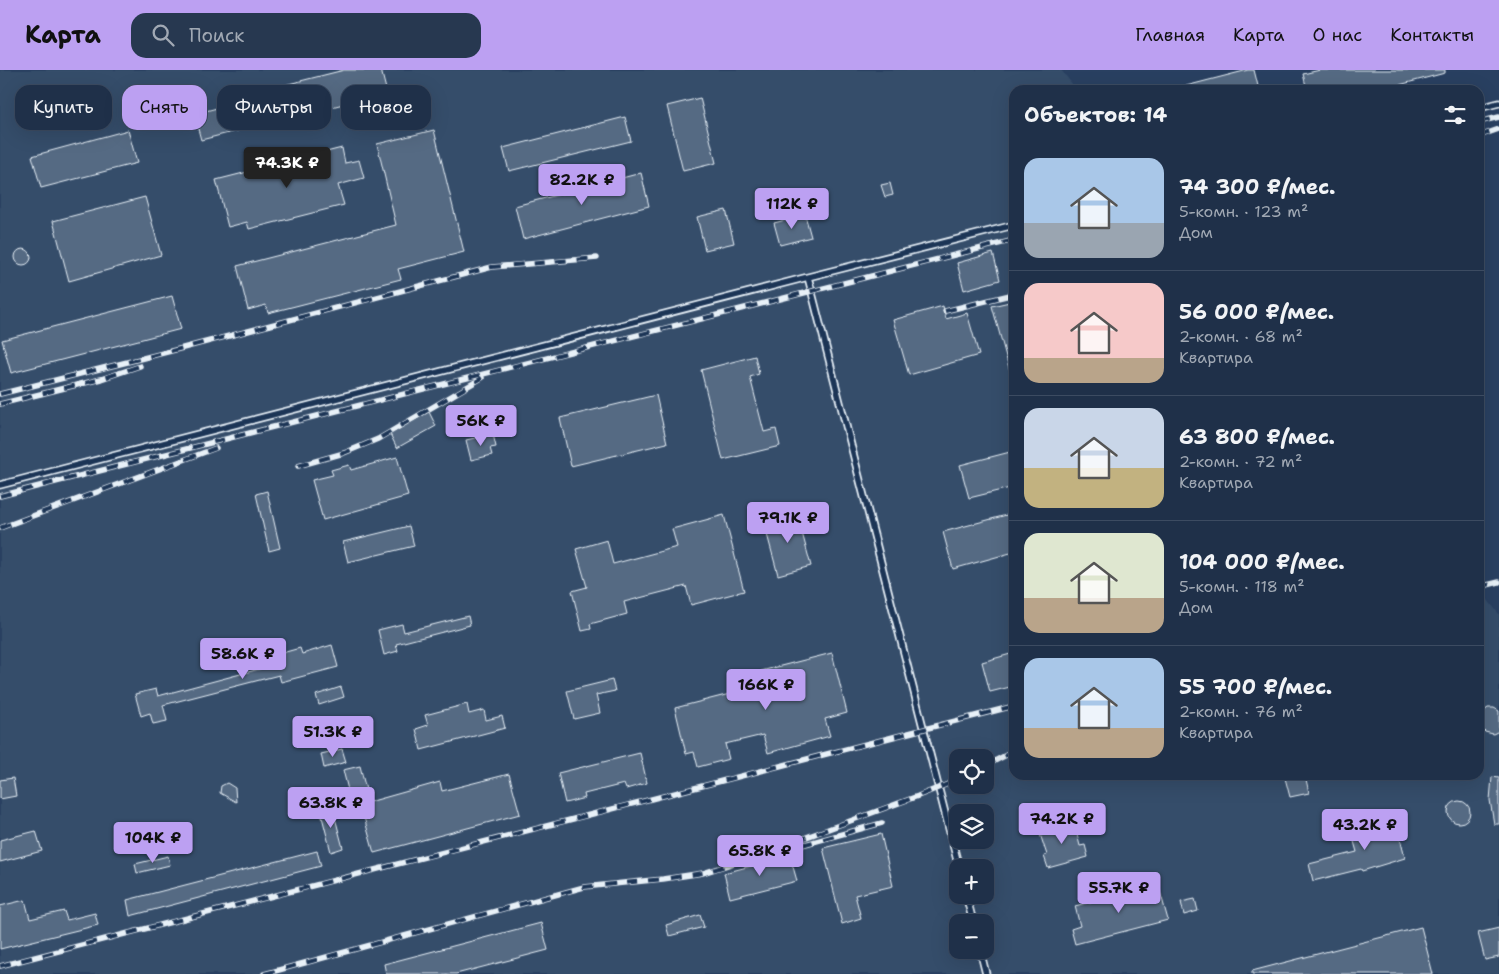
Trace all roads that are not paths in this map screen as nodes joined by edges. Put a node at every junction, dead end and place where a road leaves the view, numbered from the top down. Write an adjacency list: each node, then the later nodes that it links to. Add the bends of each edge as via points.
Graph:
1 (1499, 103): 2 (lane)
2 (1484, 107)
3 (1009, 226): 4 (lane)
4 (808, 277): 5 (lane); 6 (lane)
5 (0, 485)
6 (957, 859)
7 (982, 959): 8 (lane)
8 (986, 974)

